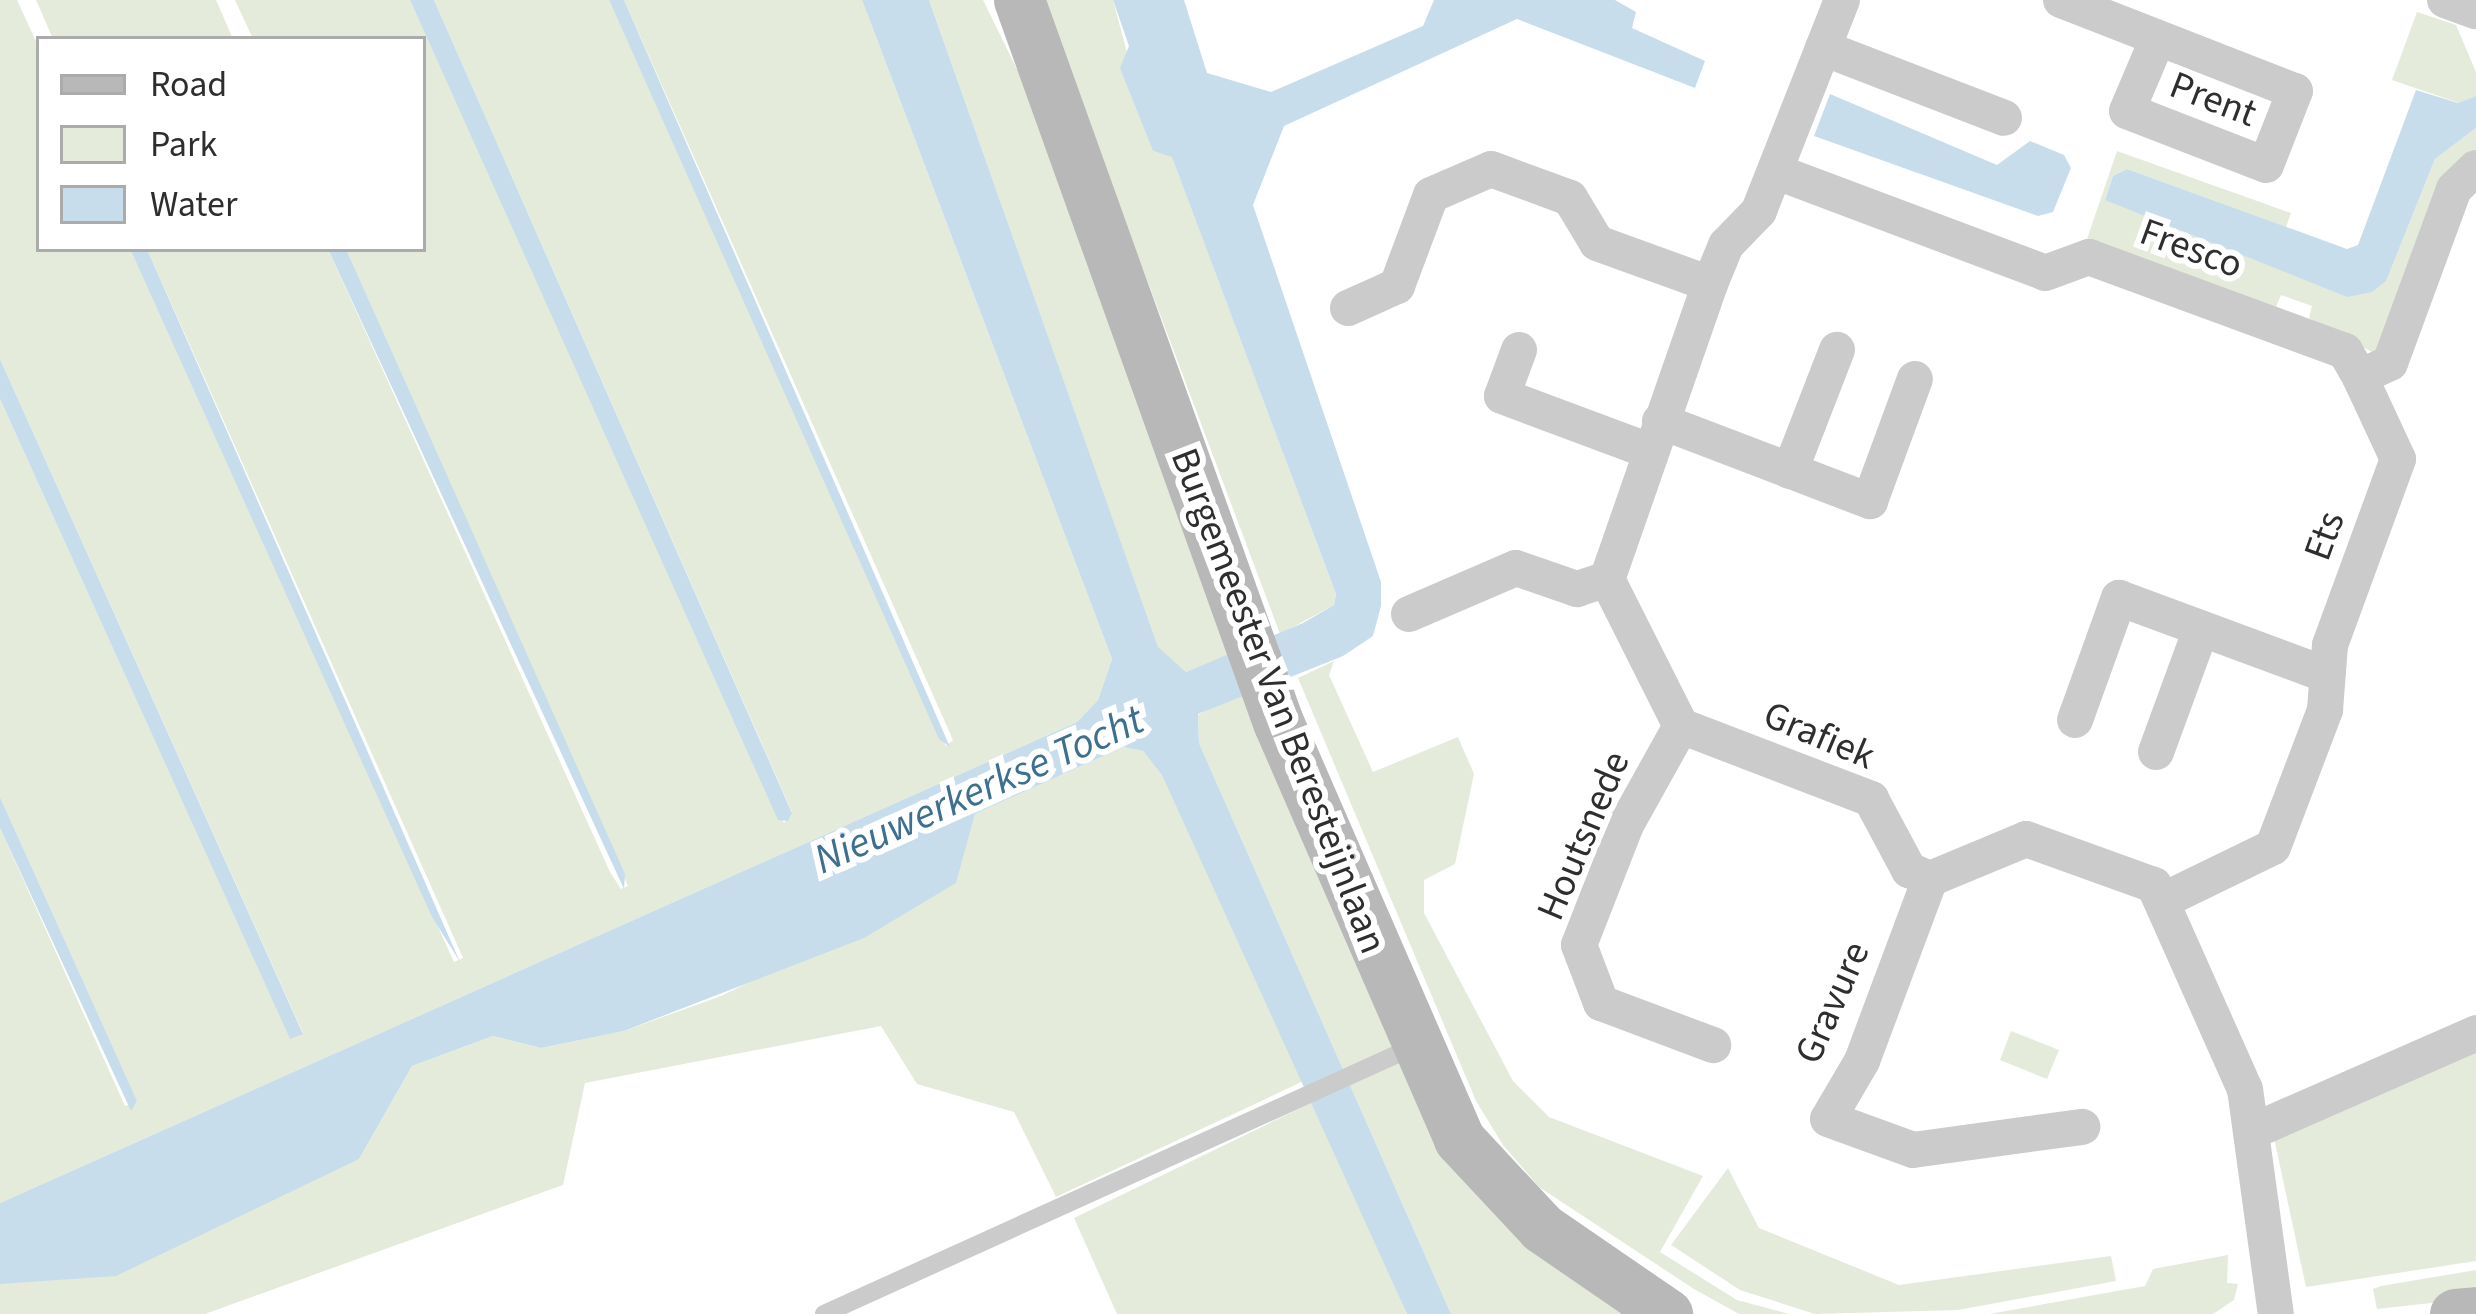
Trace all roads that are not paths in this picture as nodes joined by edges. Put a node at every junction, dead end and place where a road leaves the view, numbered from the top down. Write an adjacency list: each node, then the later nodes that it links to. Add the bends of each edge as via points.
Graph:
1 (1019, 0): 27 (main road, Burgemeester Van Beresteijnlaan, via 1278,722)
2 (1842, 0): 5 (street)
3 (2061, 0): 4 (street, Prent)
4 (2158, 38): 4 (street, Prent, via 2127,111 2266,165 2295,91)
5 (1823, 48): 6 (street); 8 (street)
6 (2004, 118)
7 (2476, 168): 13 (street, via 2454,189 2390,363)
8 (1777, 172): 9 (street, via 1759,212 1726,245); 13 (street, Fresco, via 2045,273 2089,257 2345,351)
9 (1710, 284): 10 (street, via 1597,242 1570,198 1491,169 1431,195 1397,286); 15 (street)
10 (1348, 308)
11 (1519, 350): 15 (street, via 1502,396)
12 (1838, 350): 16 (street)
13 (2360, 377): 20 (street, Ets, via 2398,460)
14 (1915, 379): 16 (street, via 1870,501)
15 (1654, 436): 16 (street); 17 (street)
16 (1790, 471)
17 (1607, 579): 18 (street, via 1577,589 1516,568); 22 (street)
18 (1409, 614)
19 (2201, 629): 20 (street); 21 (street, via 2120,598); 23 (street)
20 (2326, 676): 25 (street, Ets, via 2325,710 2273,847)
21 (2074, 721)
22 (1681, 726): 24 (street, Grafiek, via 1871,799 1909,870); 28 (street, Houtsnede, via 1626,825 1579,945 1601,1003)
23 (2156, 752)
24 (1930, 879): 25 (street, via 2026,839 2154,885); 29 (street, Gravure, via 1862,1061 1828,1119 1912,1150)
25 (2162, 901): 30 (street, via 2245,1089)
26 (2476, 1033): 30 (street)
27 (1415, 1045): 32 (lane); 33 (main road, Burgemeester Van Beresteijnlaan, via 1459,1139 1493,1183 1542,1228)
28 (1713, 1045)
29 (2082, 1127)
30 (2252, 1132): 34 (street)
31 (2476, 1312): 35 (main road)
32 (824, 1314)
33 (1666, 1314)
34 (2276, 1314)
35 (2455, 1314)

